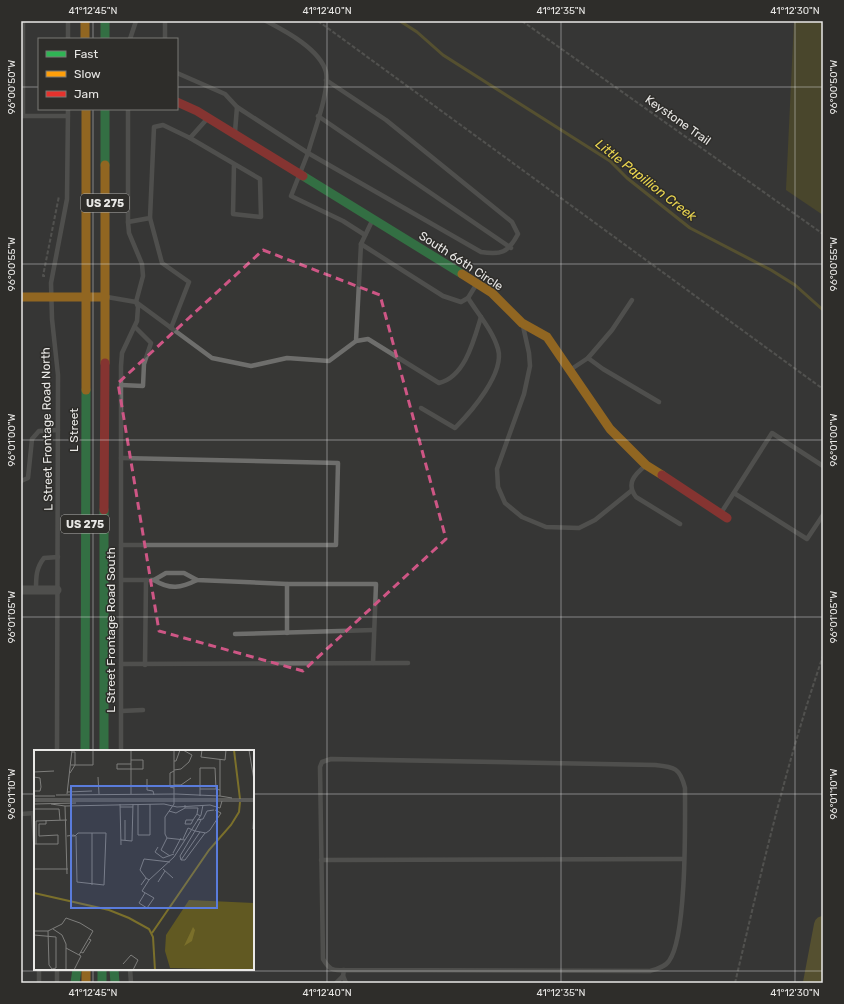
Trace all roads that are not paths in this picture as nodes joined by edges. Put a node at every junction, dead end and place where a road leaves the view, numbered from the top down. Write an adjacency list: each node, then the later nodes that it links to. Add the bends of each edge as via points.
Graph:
1 (23, 21): 21 (lane)
2 (68, 21): 8 (lane)
3 (85, 21): 9 (main road)
4 (105, 21): 10 (main road)
5 (136, 21): 11 (lane)
6 (165, 21): 12 (lane)
7 (266, 21): 14 (lane, via 304,44 322,63)
8 (68, 38)
9 (85, 38)
10 (105, 38)
11 (130, 38)
12 (165, 38)
13 (178, 72): 16 (lane, via 225,94)
14 (326, 80): 23 (lane, via 326,91); 35 (lane, via 386,120 512,222 518,234)
15 (178, 103): 24 (main road, South 66th Circle)
16 (237, 107): 25 (lane); 27 (lane)
17 (68, 110): 22 (lane, L Street Frontage Road North)
18 (86, 110): 39 (main road, L Street / US 275)
19 (105, 110): 40 (main road, US 275)
20 (128, 110): 32 (lane, L Street Frontage Road South)
21 (22, 116): 22 (lane)
22 (68, 116): 38 (lane, L Street Frontage Road North, via 67,199 52,278)
23 (318, 116): 27 (lane); 35 (lane)
24 (208, 118): 25 (main road, South 66th Circle); 26 (lane)
25 (234, 134): 29 (main road, South 66th Circle)
26 (190, 138): 28 (lane); 30 (lane, via 163,125 154,127)
27 (308, 153): 29 (lane); 35 (lane, via 481,252 496,254)
28 (234, 164): 28 (lane, via 260,179 261,217 233,214)
29 (301, 174): 31 (main road, South 66th Circle); 33 (lane, via 291,196 344,221)
30 (150, 218): 32 (lane); 47 (lane, via 162,263 189,282)
31 (372, 219): 33 (lane); 36 (main road, South 66th Circle)
32 (128, 222): 43 (lane, L Street Frontage Road South, via 143,271)
33 (365, 235): 34 (lane)
34 (361, 244): 41 (lane, via 443,296 462,302); 48 (lane)
35 (510, 248)
36 (477, 283): 41 (lane); 45 (main road, South 66th Circle, via 492,293)
37 (21, 297): 38 (main road)
38 (51, 297): 39 (main road); 54 (lane, L Street Frontage Road North, via 58,366)
39 (86, 297): 40 (main road); 84 (main road, L Street / US 275)
40 (105, 297): 43 (lane); 85 (main road, US 275)
41 (468, 298): 44 (lane)
42 (632, 300): 49 (lane, via 612,330)
43 (136, 302): 46 (lane, L Street Frontage Road South, via 138,317); 47 (lane)
44 (481, 317): 48 (lane, via 475,339 464,362 448,381 439,383 368,339); 53 (lane, via 498,350 498,368 471,411 455,428)
45 (522, 323): 50 (main road, South 66th Circle, via 547,337); 59 (lane, via 530,366 524,394 497,469 498,487 505,503 522,517 546,526 579,528 595,520)
46 (135, 328): 51 (lane, L Street Frontage Road South, via 122,352); 51 (lane, via 151,343 144,364 143,386)
47 (171, 328): 48 (lane, via 212,358 251,366 287,358 329,361)
48 (356, 341)
49 (588, 358): 50 (lane); 52 (lane, via 603,370)
50 (568, 370): 56 (main road, South 66th Circle, via 610,429)
51 (121, 385): 55 (lane, L Street Frontage Road South)
52 (659, 402)
53 (421, 408)
54 (58, 430): 58 (lane, via 39,431 32,439 28,478); 65 (lane, L Street Frontage Road North)
55 (121, 458): 64 (lane, L Street Frontage Road South); 64 (lane, via 338,463 336,545)
56 (646, 465): 59 (lane, via 634,474); 62 (main road, South 66th Circle)
57 (823, 466): 60 (lane, via 772,433)
58 (21, 481)
59 (631, 491): 63 (lane, via 636,497)
60 (734, 493): 61 (lane, via 807,538); 62 (lane)
61 (823, 514)
62 (724, 516)
63 (680, 524)
64 (121, 545): 66 (lane, L Street Frontage Road South)
65 (58, 557): 72 (lane, via 44,558 39,564 36,570); 73 (lane, L Street Frontage Road North)
66 (121, 580): 67 (lane); 79 (lane, L Street Frontage Road South)
67 (146, 580): 68 (lane); 80 (lane)
68 (154, 580): 69 (lane, via 164,586 183,586); 69 (lane, via 166,573 184,573)
69 (197, 580): 70 (lane)
70 (287, 584): 74 (lane, via 376,584); 75 (lane)
71 (21, 590): 72 (street)
72 (36, 590): 73 (street)
73 (57, 590): 83 (lane, L Street Frontage Road North)
74 (374, 630): 75 (lane); 77 (lane)
75 (287, 633): 76 (lane)
76 (235, 634)
77 (374, 663): 78 (lane); 80 (lane)
78 (408, 663)
79 (121, 664): 80 (lane); 82 (lane, L Street Frontage Road South)
80 (145, 665)
81 (143, 710): 82 (lane)
82 (121, 711): 86 (lane, L Street Frontage Road South)
83 (57, 750)
84 (85, 750)
85 (104, 750)
86 (121, 750)
87 (34, 813): 88 (lane)
88 (21, 814)
89 (684, 859): 90 (lane); 90 (lane, via 686,788 683,777 673,767 331,759 322,762 320,767); 98 (lane, via 679,930 673,954 669,962 650,971)
90 (321, 860): 98 (lane, via 323,959 334,971)
91 (39, 970): 100 (lane)
92 (57, 970): 101 (lane)
93 (77, 970): 102 (main road)
94 (86, 970): 103 (main road)
95 (102, 970): 104 (main road)
96 (114, 970): 105 (main road)
97 (130, 970): 106 (lane)
98 (344, 970): 99 (lane)
99 (343, 976): 107 (lane); 108 (lane)
100 (39, 983)
101 (57, 983)
102 (75, 983)
103 (86, 983)
104 (102, 983)
105 (115, 983)
106 (131, 983)
107 (336, 983)
108 (346, 983)

